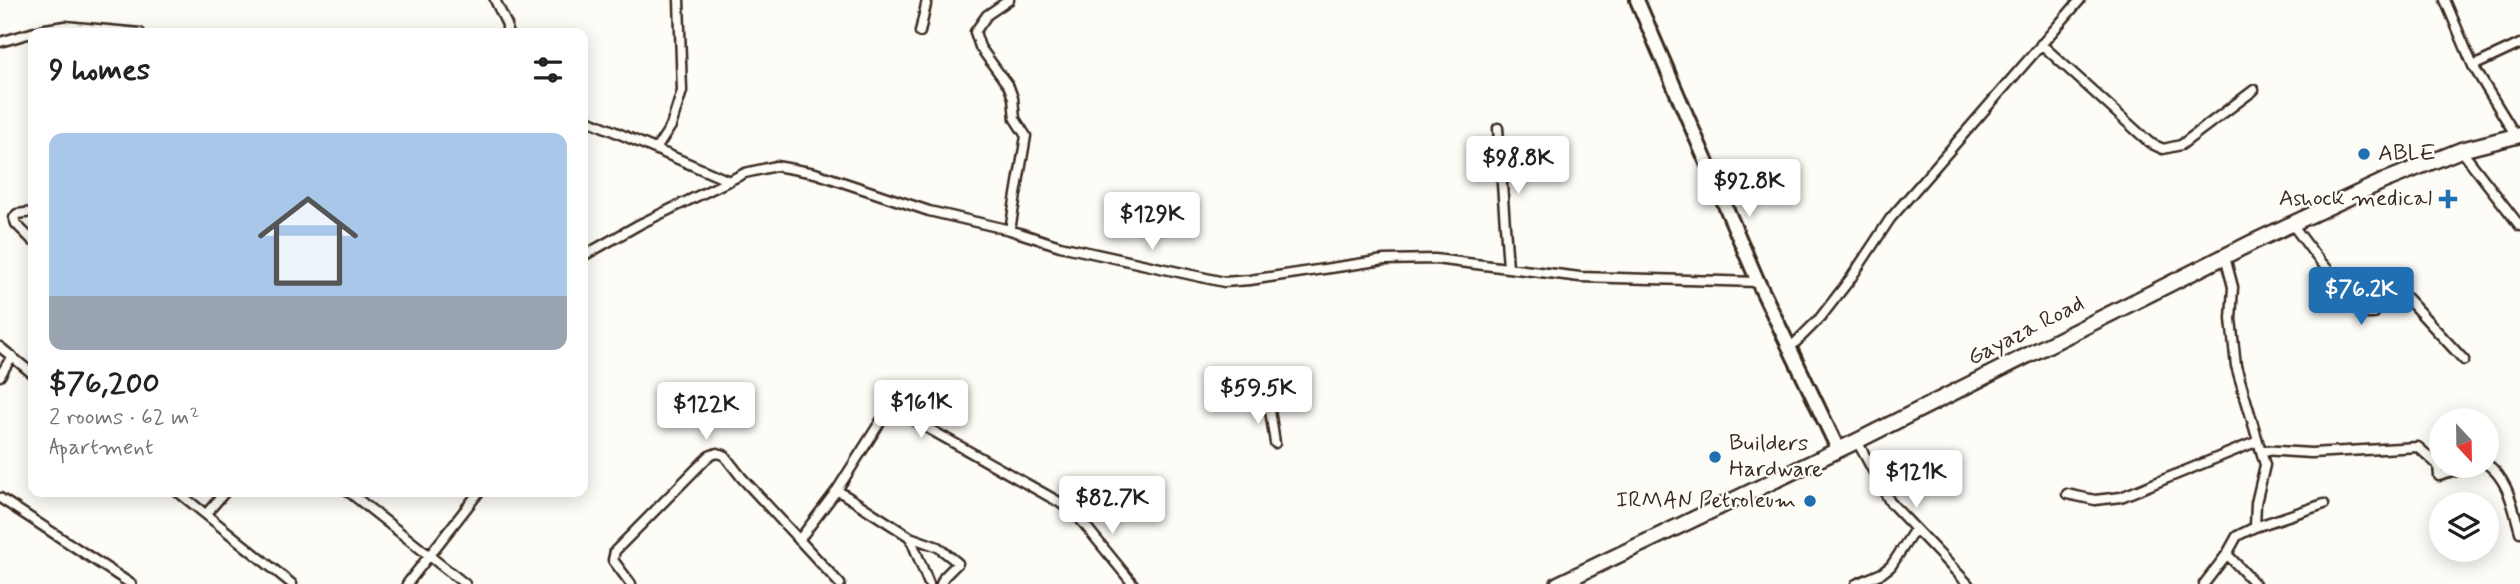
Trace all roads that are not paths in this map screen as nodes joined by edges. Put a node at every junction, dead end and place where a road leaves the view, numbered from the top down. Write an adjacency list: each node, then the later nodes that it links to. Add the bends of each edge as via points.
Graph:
1 (495, 0): 10 (street)
2 (679, 0): 21 (street, via 682,91 671,126)
3 (927, 0): 11 (street)
4 (1009, 0): 27 (street, via 987,15 975,32 980,47 1009,87 1015,119 1026,136)
5 (1637, 0): 32 (street)
6 (2080, 0): 14 (street)
7 (2445, 0): 16 (street)
8 (52, 28): 9 (street)
9 (86, 28)
10 (507, 28)
11 (920, 32)
12 (28, 34): 13 (street)
13 (0, 42)
14 (2041, 44): 17 (street, via 2150,143 2163,149 2181,145); 34 (street, via 1890,219 1821,318)
15 (2520, 44): 16 (street)
16 (2473, 66): 20 (street)
17 (2254, 90)
18 (588, 120): 21 (street)
19 (1498, 128): 31 (street)
20 (2518, 136): 22 (main road, Gayaza Road)
21 (656, 149): 23 (street)
22 (2461, 150): 25 (main road, Gayaza Road); 26 (street)
23 (729, 181): 27 (street, via 762,168 791,168 929,211); 29 (street)
24 (28, 213): 28 (street, via 14,218)
25 (2292, 224): 30 (main road, Gayaza Road); 36 (street, via 2367,314 2401,292)
26 (2520, 226)
27 (1010, 230): 31 (street, via 1060,246 1224,282 1395,259)
28 (28, 236)
29 (588, 254)
30 (2225, 257): 40 (main road, Gayaza Road); 42 (street, via 2233,287 2236,366)
31 (1508, 267): 32 (street, via 1580,277)
32 (1758, 282): 34 (street)
33 (0, 347): 35 (street)
34 (1789, 349): 43 (street)
35 (12, 356): 37 (street); 38 (street)
36 (2464, 359)
37 (28, 370)
38 (0, 376)
39 (1269, 404): 41 (street)
40 (1857, 441): 43 (main road, Gayaza Road); 56 (street, via 1889,502)
41 (1275, 443)
42 (2260, 446): 44 (street, via 2311,453 2418,447); 47 (street, via 2121,497 2095,500); 55 (street, via 2265,465)
43 (1838, 449): 71 (main road, Gayaza Road)
44 (2429, 457)
45 (2499, 476): 57 (street)
46 (837, 490): 58 (street); 59 (street); 70 (street, via 884,416 899,412 1059,502)
47 (2067, 494)
48 (184, 497): 54 (street)
49 (221, 497): 54 (street)
50 (355, 497): 61 (street)
51 (475, 497): 61 (street)
52 (0, 498): 62 (street)
53 (2324, 504): 55 (street)
54 (206, 514): 63 (street)
55 (2255, 527): 60 (street, via 2237,536)
56 (1915, 530): 72 (street, via 1891,566); 73 (street)
57 (2520, 532)
58 (910, 537): 68 (street); 69 (street, via 938,547 958,563)
59 (799, 540): 66 (street, via 724,455 717,453 615,551 613,561); 67 (street)
60 (2228, 554): 74 (street); 75 (street)
61 (430, 555): 64 (street); 65 (street)
62 (131, 584)
63 (292, 584)
64 (407, 584)
65 (465, 584)
66 (631, 584)
67 (840, 584)
68 (929, 584)
69 (941, 584)
70 (1133, 584)
71 (1558, 584)
72 (1856, 584)
73 (1968, 584)
74 (2204, 584)
75 (2255, 584)

